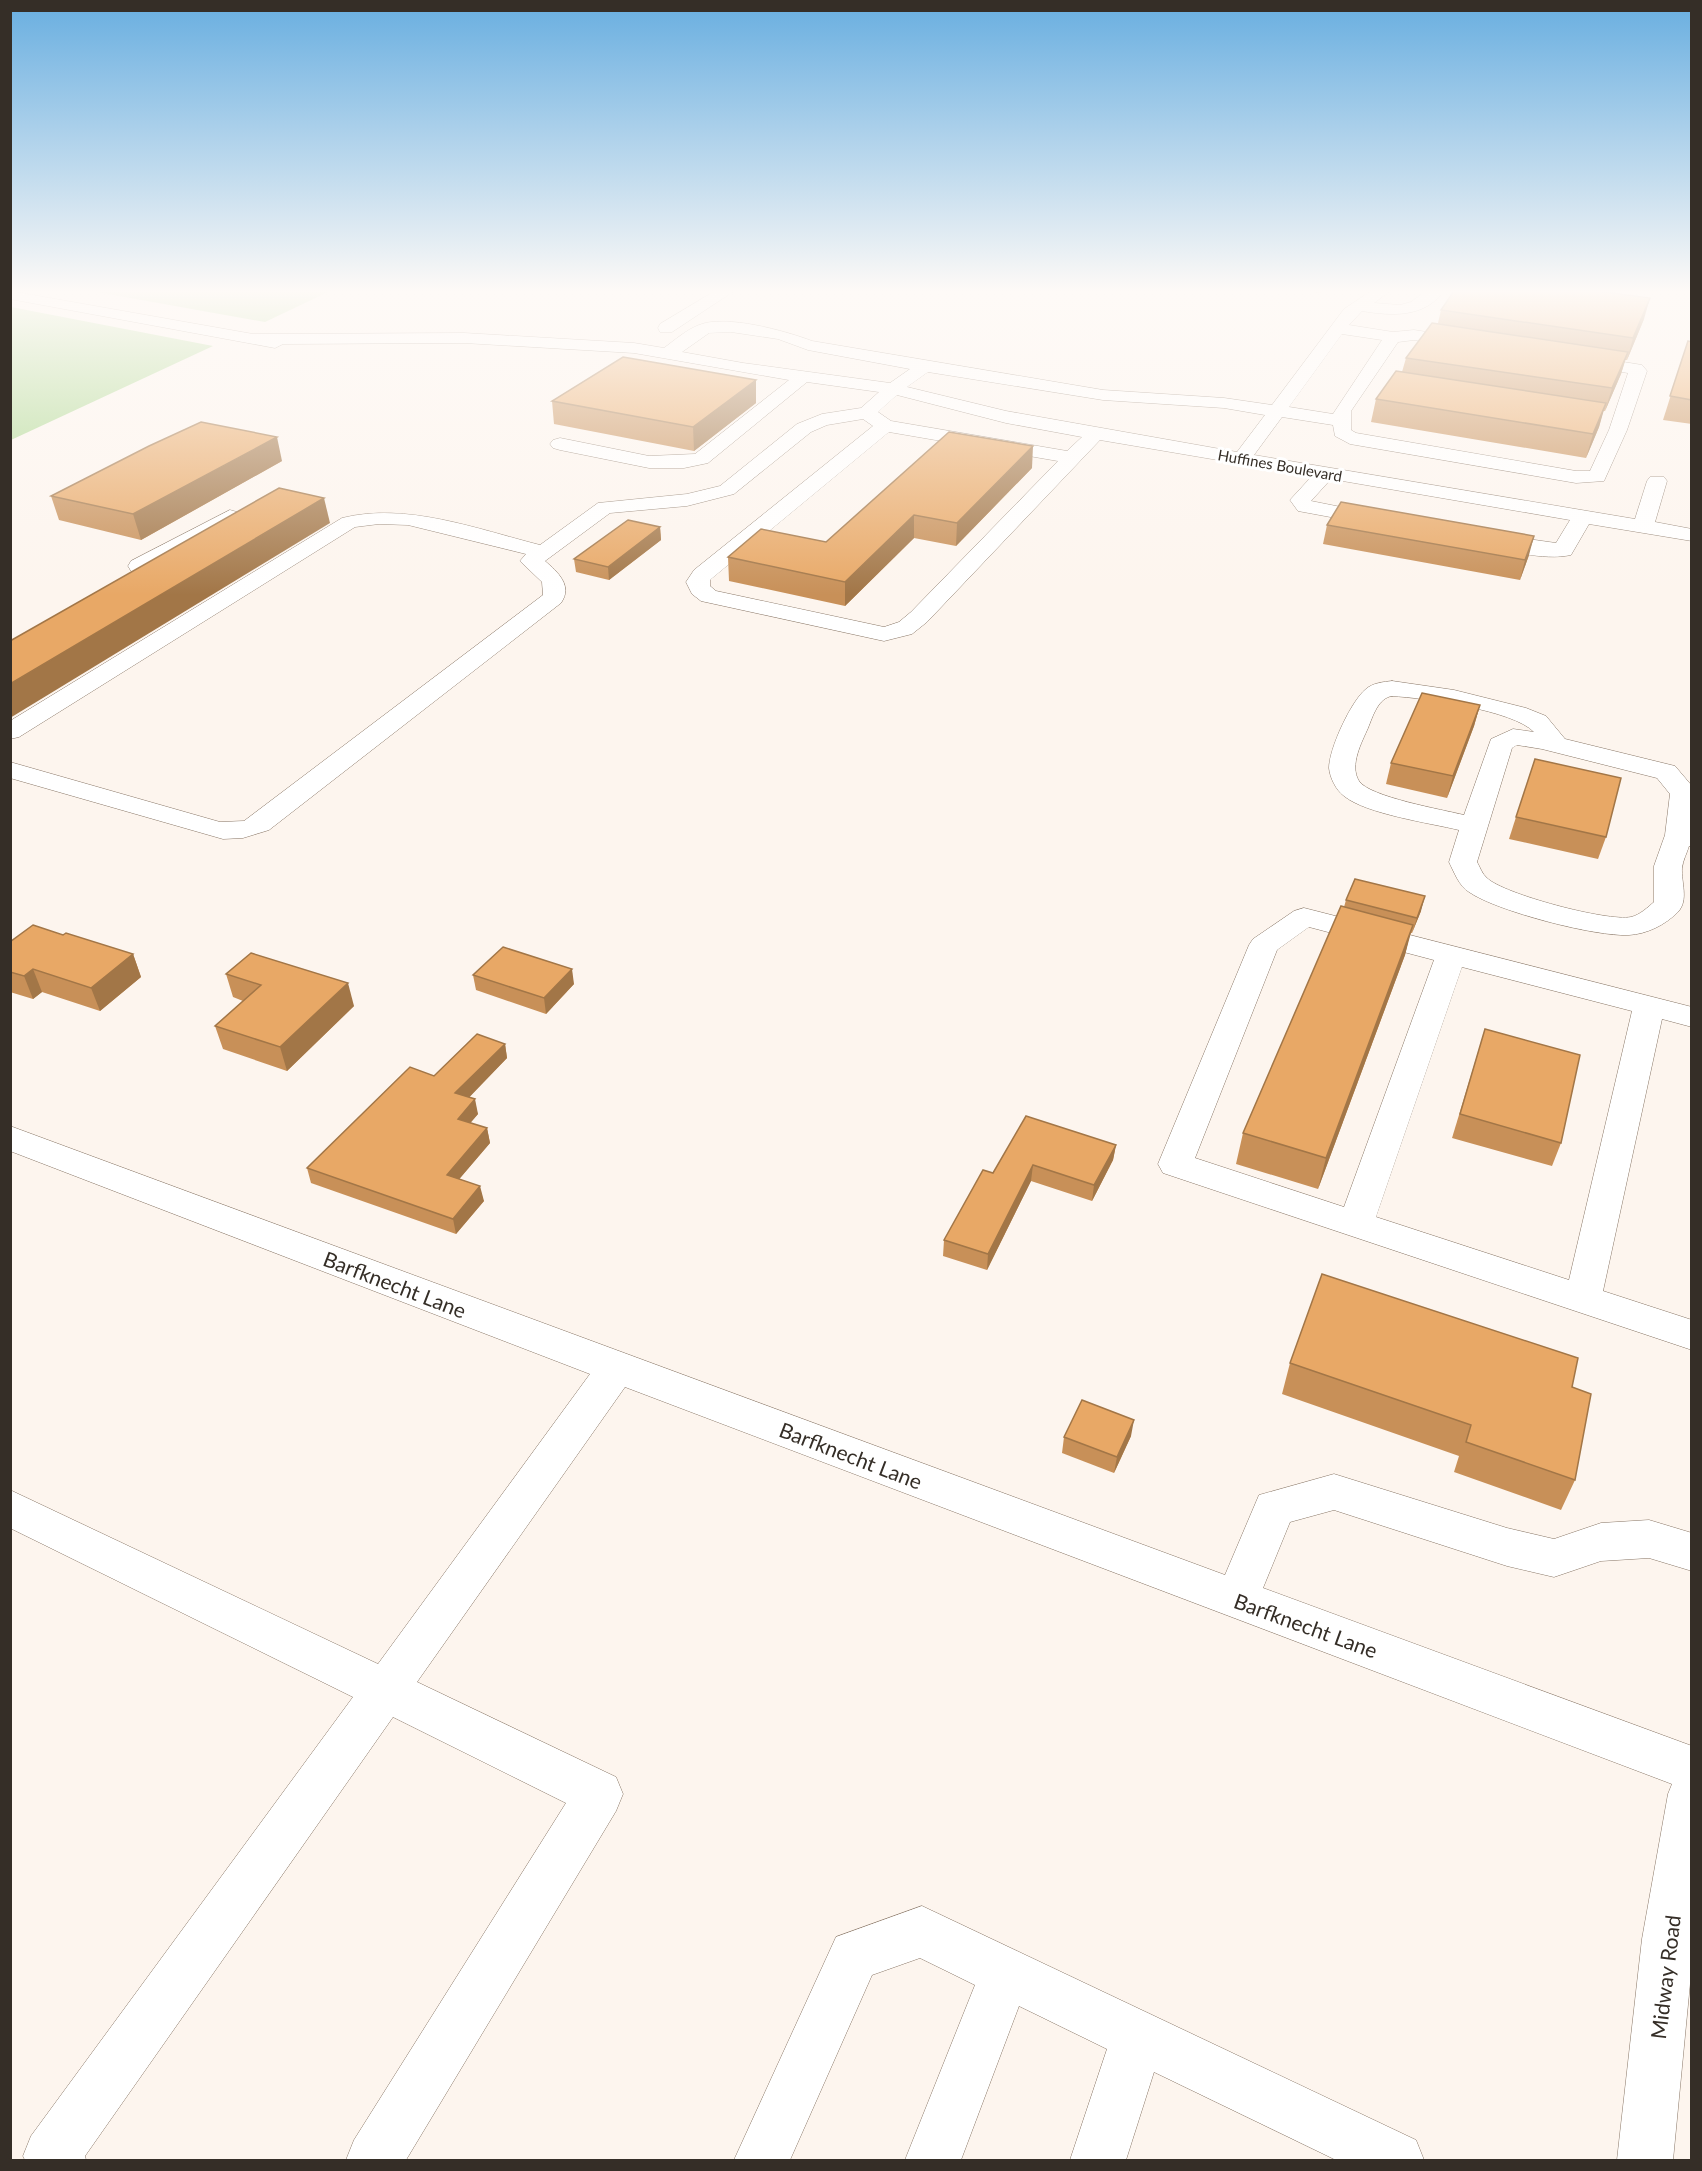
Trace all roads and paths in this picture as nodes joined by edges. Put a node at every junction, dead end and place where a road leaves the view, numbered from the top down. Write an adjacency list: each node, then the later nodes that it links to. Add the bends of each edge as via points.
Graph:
1 (784, 392): 15 (street, via 701,459 681,464)
2 (889, 392): 9 (street)
3 (906, 392): 14 (street, Huffines Boulevard)
4 (1087, 392): 8 (street)
5 (1291, 392): 8 (street)
6 (1355, 392): 11 (street, via 1342,411)
7 (1631, 392): 12 (street)
8 (1277, 411): 11 (street); 17 (street)
9 (867, 413): 13 (street); 26 (street, via 812,423 727,490 687,500 605,507)
10 (1597, 418): 12 (street)
11 (1342, 421): 12 (street, via 1342,432 1350,438 1576,477 1597,477)
12 (1621, 422)
13 (885, 426): 16 (street); 16 (street, via 702,575 697,582 700,589 709,596 884,634 898,632 919,617)
14 (1095, 434): 16 (street); 17 (street, Huffines Boulevard)
15 (560, 444)
16 (1072, 458)
17 (1242, 458): 18 (street, Huffines Boulevard)
18 (1326, 472): 21 (street, Huffines Boulevard); 22 (street, via 1300,500 1305,507)
19 (1658, 481): 23 (street)
20 (230, 516): 27 (street)
21 (1582, 517): 23 (street, Huffines Boulevard); 25 (street, via 1563,550)
22 (1398, 523)
23 (1643, 527): 24 (street, Huffines Boulevard)
24 (1692, 535)
25 (1467, 536)
26 (544, 552): 28 (street, via 408,519 349,522); 30 (street, via 531,561 555,583 553,598 247,830 218,830)
27 (139, 566)
28 (10, 732)
29 (1554, 744): 31 (street, via 1514,737 1500,744); 31 (street, via 1544,726 1530,717 1420,691 1391,688 1380,690 1372,698 1343,753 1344,780 1351,789 1369,801); 32 (street, via 1666,772 1683,794)
30 (10, 770)
31 (1474, 825): 32 (street, via 1463,861 1478,886 1504,899 1592,922 1628,926 1652,920 1669,904 1668,866)
32 (1685, 836)
33 (1452, 955): 34 (street); 37 (street); 37 (street, via 1304,917 1264,945 1175,1164)
34 (1649, 1006): 35 (street); 38 (street)
35 (1692, 1017)
36 (10, 1138): 40 (street, Barfknecht Lane)
37 (1356, 1223): 38 (street)
38 (1583, 1299): 39 (street)
39 (1692, 1335)
40 (617, 1367): 43 (street, Barfknecht Lane); 44 (street)
41 (10, 1508): 44 (street)
42 (1692, 1552): 43 (street, via 1649,1539 1602,1542 1554,1558 1334,1492 1274,1508)
43 (1237, 1599): 45 (street, Barfknecht Lane)
44 (385, 1690): 49 (street); 50 (street, via 599,1794)
45 (1692, 1769)
46 (1692, 1794): 55 (street, Midway Road, via 1668,1939)
47 (1006, 1972): 48 (street); 51 (street, via 922,1932 854,1955); 52 (street)
48 (1138, 2036): 53 (street); 54 (street)
49 (50, 2159)
50 (374, 2160)
51 (762, 2160)
52 (933, 2160)
53 (1098, 2160)
54 (1396, 2160)
55 (1645, 2160)

